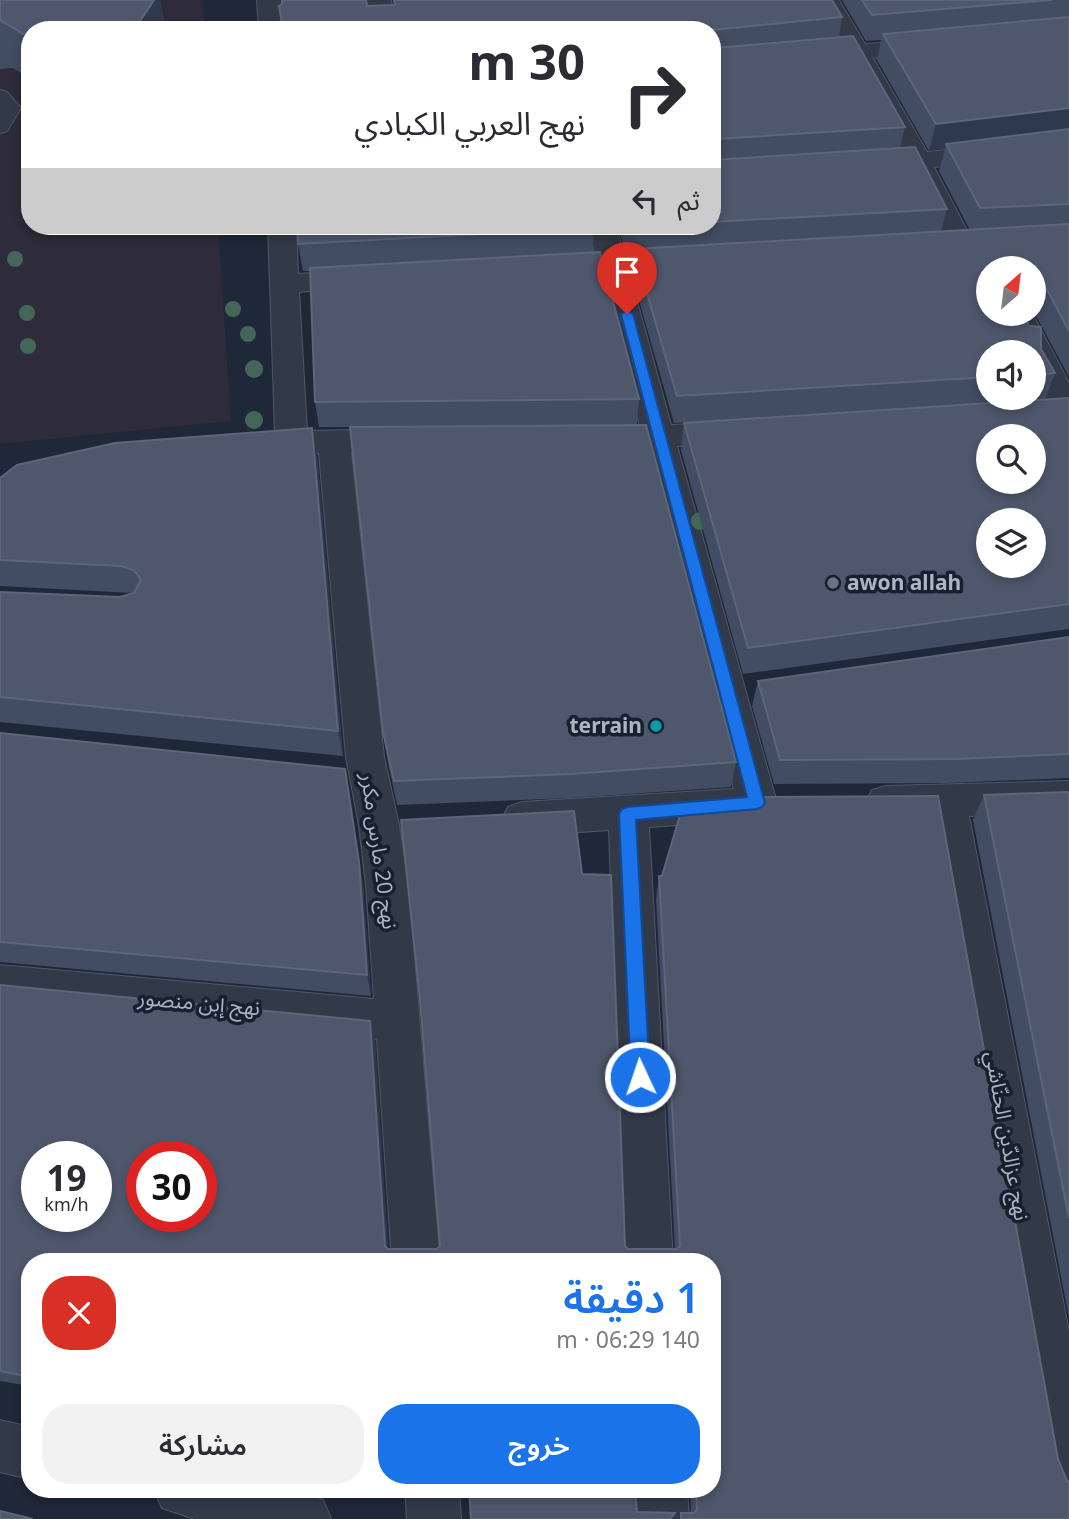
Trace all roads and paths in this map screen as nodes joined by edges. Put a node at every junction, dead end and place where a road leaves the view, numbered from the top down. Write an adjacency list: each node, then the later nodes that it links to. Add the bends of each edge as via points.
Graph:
1 (269, 0): 4 (street)
2 (379, 0): 5 (street)
3 (827, 0): 7 (street)
4 (270, 21)
5 (382, 21)
6 (951, 45): 7 (street)
7 (859, 53): 8 (street); 12 (street)
8 (721, 64)
9 (0, 96): 10 (lane, via 11,108)
10 (0, 128)
11 (1069, 144): 12 (street)
12 (918, 163): 13 (street); 16 (street)
13 (849, 168)
14 (282, 235): 21 (street)
15 (605, 235): 18 (street)
16 (965, 248)
17 (711, 259): 18 (street)
18 (614, 265): 19 (street); 25 (street)
19 (518, 270)
20 (393, 277): 21 (street)
21 (283, 284): 28 (street)
22 (1023, 326): 23 (street)
23 (1060, 413)
24 (769, 431): 25 (street)
25 (660, 438): 26 (street); 36 (street, via 741,691)
26 (565, 439)
27 (429, 440): 29 (street)
28 (291, 441): 29 (street); 30 (street)
29 (334, 441): 32 (street, نهج 20 مارس مكرر)
30 (237, 446)
31 (329, 773): 32 (street)
32 (370, 777): 41 (street, نهج 20 مارس مكرر)
33 (1069, 797): 35 (street)
34 (852, 802): 35 (street)
35 (947, 802): 48 (street, نهج عزالدّين الحنّاشي)
36 (757, 803): 37 (street); 38 (street)
37 (797, 803)
38 (628, 814): 39 (street); 45 (street)
39 (490, 820)
40 (421, 824): 41 (street)
41 (379, 825): 43 (street, نهج 20 مارس مكرر)
42 (0, 985): 43 (street, نهج إبن منصور)
43 (399, 1021): 44 (street, نهج 20 مارس مكرر)
44 (415, 1253)
45 (649, 1253)
46 (0, 1446): 47 (street)
47 (21, 1451)
48 (1069, 1469)
49 (218, 1498): 52 (street)
50 (433, 1498): 53 (street)
51 (661, 1498): 54 (street)
52 (304, 1519)
53 (435, 1519)
54 (662, 1519)

